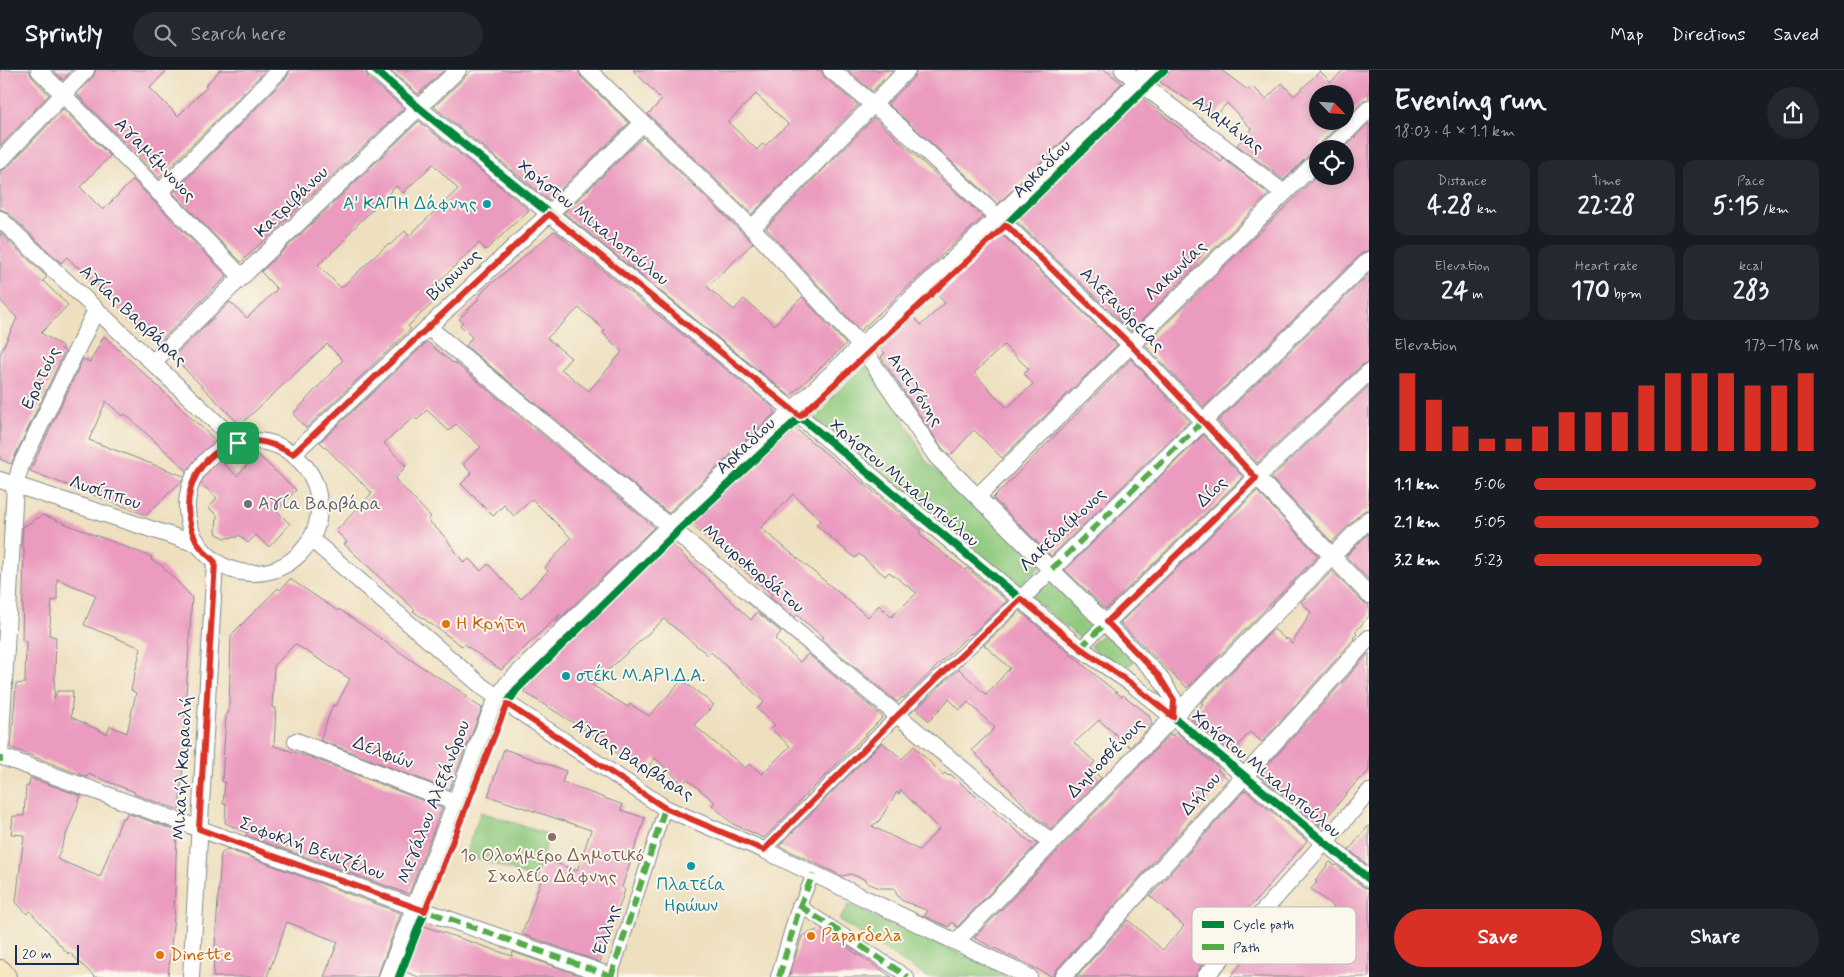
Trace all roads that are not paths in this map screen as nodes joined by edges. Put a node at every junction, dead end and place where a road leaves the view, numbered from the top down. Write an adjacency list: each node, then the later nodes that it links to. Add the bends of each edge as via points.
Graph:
1 (39, 70): 11 (street, Αγαμέμνονος)
2 (86, 70): 11 (street)
3 (280, 70): 19 (street)
4 (374, 70): 13 (street, Χρήστου Μιχαλοπούλου)
5 (458, 70): 13 (street, Κατριβάνου)
6 (588, 70): 15 (street, Αντιγόνης)
7 (831, 70): 12 (street, Αλεξανδρείας)
8 (907, 70): 12 (street)
9 (1123, 70): 10 (street, Αλαμάνας)
10 (1144, 76): 20 (street, Αλαμάνας); 22 (street, Αρκαδίου)
11 (63, 94): 17 (street); 19 (street, Αγαμέμνονος)
12 (873, 104): 22 (street, Αλεξανδρείας); 24 (street)
13 (419, 108): 21 (street, Χρήστου Μιχαλοπούλου); 26 (street, Κατριβάνου)
14 (1369, 109): 16 (street)
15 (642, 124): 21 (street, Βύρωνος); 24 (street, Αντιγόνης)
16 (1338, 140)
17 (0, 161)
18 (1309, 169): 20 (street, Λακωνίας)
19 (159, 193): 26 (street, Αγαμέμνονος)
20 (1284, 193): 29 (street, Λακωνίας)
21 (549, 214): 28 (street, Βύρωνος); 33 (street, Χρήστου Μιχαλοπούλου)
22 (998, 217): 29 (street, Αλεξανδρείας); 30 (street, Αρκαδίου)
23 (0, 219): 27 (street, Αγίας Βαρβάρας)
24 (752, 228): 30 (street, Αντιγόνης)
25 (1369, 260): 34 (street, Λακεδαίμονος)
26 (242, 277): 31 (street, Κατριβάνου)
27 (96, 310): 31 (street, Αγίας Βαρβάρας); 38 (street, Ερατούς, via 21,465)
28 (428, 326): 36 (street, Βύρωνος); 41 (street, Μαυροκορδάτου)
29 (1130, 344): 34 (street, Αλεξανδρείας); 39 (street, Λακωνίας)
30 (861, 346): 33 (street, Αρκαδίου); 39 (street, Αντιγόνης, via 936,456)
31 (153, 362): 35 (street, Αγίας Βαρβάρας)
32 (1369, 372): 37 (street, Δίος)
33 (792, 410): 41 (street, Αρκαδίου); 48 (street, Χρήστου Μιχαλοπούλου)
34 (1203, 421): 37 (street, Αλεξανδρείας); 46 (street, Λακεδαίμονος)
35 (238, 443): 36 (street, via 257,441 276,445); 43 (street, via 218,451 202,465 192,483 187,504)
36 (293, 454): 42 (street, via 306,468 317,493 318,522)
37 (1256, 478): 44 (street, Αλεξανδρείας); 49 (street, Δίος)
38 (7, 483): 43 (street, Λυσίππου); 56 (street, Ερατούς)
39 (978, 496): 46 (street, Αντιγόνης)
40 (1369, 519): 44 (street, Δημοσθένους)
41 (669, 526): 52 (street, Αρκαδίου, via 507,684); 53 (street, Μαυροκορδάτου)
42 (311, 539): 45 (street, via 297,557 279,568 257,574 235,571); 52 (street, Αγίας Βαρβάρας)
43 (197, 544): 45 (street)
44 (1332, 557): 47 (street, Αλεξανδρείας); 54 (street, Δημοσθένους)
45 (215, 562): 62 (street, Μιχαήλ Καραολή)
46 (1052, 569): 48 (street, Λακεδαίμονος); 49 (street, Αντιγόνης)
47 (1369, 595)
48 (1021, 599): 51 (street, Χρήστου Μιχαλοπούλου); 53 (street, Λακεδαίμονος)
49 (1107, 622): 51 (street); 54 (street, Αντιγόνης, via 1159,676 1174,700)
50 (1369, 638): 58 (street, Δήλου)
51 (1080, 648): 54 (street, Χρήστου Μιχαλοπούλου)
52 (498, 697): 60 (street, Μεγάλου Αλεξάνδρου); 61 (street, Αγίας Βαρβάρας)
53 (898, 715): 63 (street, Μαυροκορδάτου); 65 (street, Λακεδαίμονος)
54 (1173, 717): 58 (street, Χρήστου Μιχαλοπούλου); 63 (street, Δημοσθένους)
55 (296, 741): 60 (street, Δελφών)
56 (0, 756): 57 (street, Ερατούς); 62 (street, Σοφοκλή Βενιζέλου)
57 (0, 762)
58 (1244, 776): 64 (street, Χρήστου Μιχαλοπούλου); 81 (street, Δήλου)
59 (1369, 792): 64 (street)
60 (456, 803): 69 (street, Μεγάλου Αλεξάνδρου)
61 (665, 808): 65 (street, Αγίας Βαρβάρας); 74 (street, Έλλης)
62 (199, 829): 69 (street, Σοφοκλή Βενιζέλου); 76 (street, Μιχαήλ Καραολή)
63 (1052, 843): 71 (street, Δημοσθένους)
64 (1325, 843): 67 (street, Χρήστου Μιχαλοπούλου); 70 (street)
65 (764, 850): 66 (street, Αγίας Βαρβάρας)
66 (813, 874): 68 (street); 71 (street, Αγίας Βαρβάρας)
67 (1369, 879)
68 (800, 906): 78 (street); 79 (street)
69 (415, 907): 74 (street, Σοφοκλή Βενιζέλου); 77 (street, Μεγάλου Αλεξάνδρου)
70 (1268, 907)
71 (956, 941): 80 (street, Αγίας Βαρβάρας)
72 (1217, 964): 82 (street)
73 (0, 972): 75 (main road)
74 (611, 976)
75 (4, 977)
76 (191, 977)
77 (387, 977)
78 (779, 977)
79 (908, 977)
80 (1029, 977)
81 (1062, 977)
82 (1205, 977)

